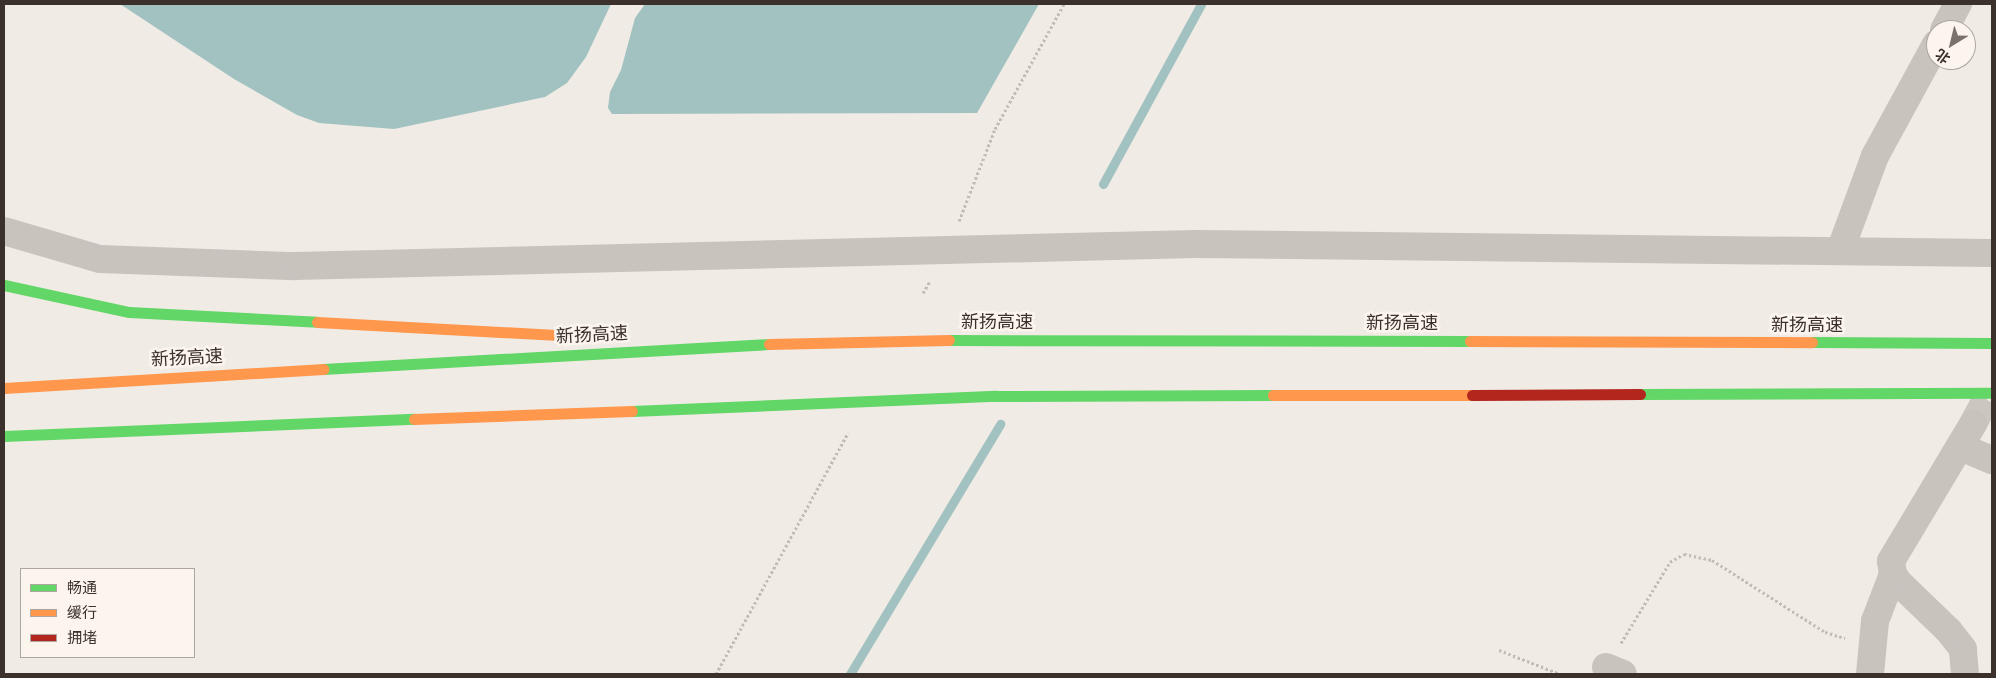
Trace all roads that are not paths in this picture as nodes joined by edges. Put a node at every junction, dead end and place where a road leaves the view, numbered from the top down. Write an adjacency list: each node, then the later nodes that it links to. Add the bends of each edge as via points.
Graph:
1 (1958, 4): 2 (street)
2 (1949, 20)
3 (1926, 62): 5 (street, via 1875,156)
4 (4, 231): 5 (street, via 100,259 296,266 1196,244)
5 (1840, 251): 6 (street)
6 (1992, 253)
7 (4, 285): 8 (highway, via 129,312)
8 (608, 338)
9 (628, 339): 11 (highway)
10 (1992, 343): 11 (highway, 新扬高速, via 984,339)
11 (728, 345): 12 (highway, 新扬高速)
12 (4, 388)
13 (1992, 393): 14 (highway, via 996,396)
14 (4, 436)
15 (1992, 460): 16 (street, via 1967,435 1892,561)
16 (1893, 574): 17 (street, via 1881,600); 18 (street, via 1963,648)
17 (1870, 674)
18 (1966, 674)

